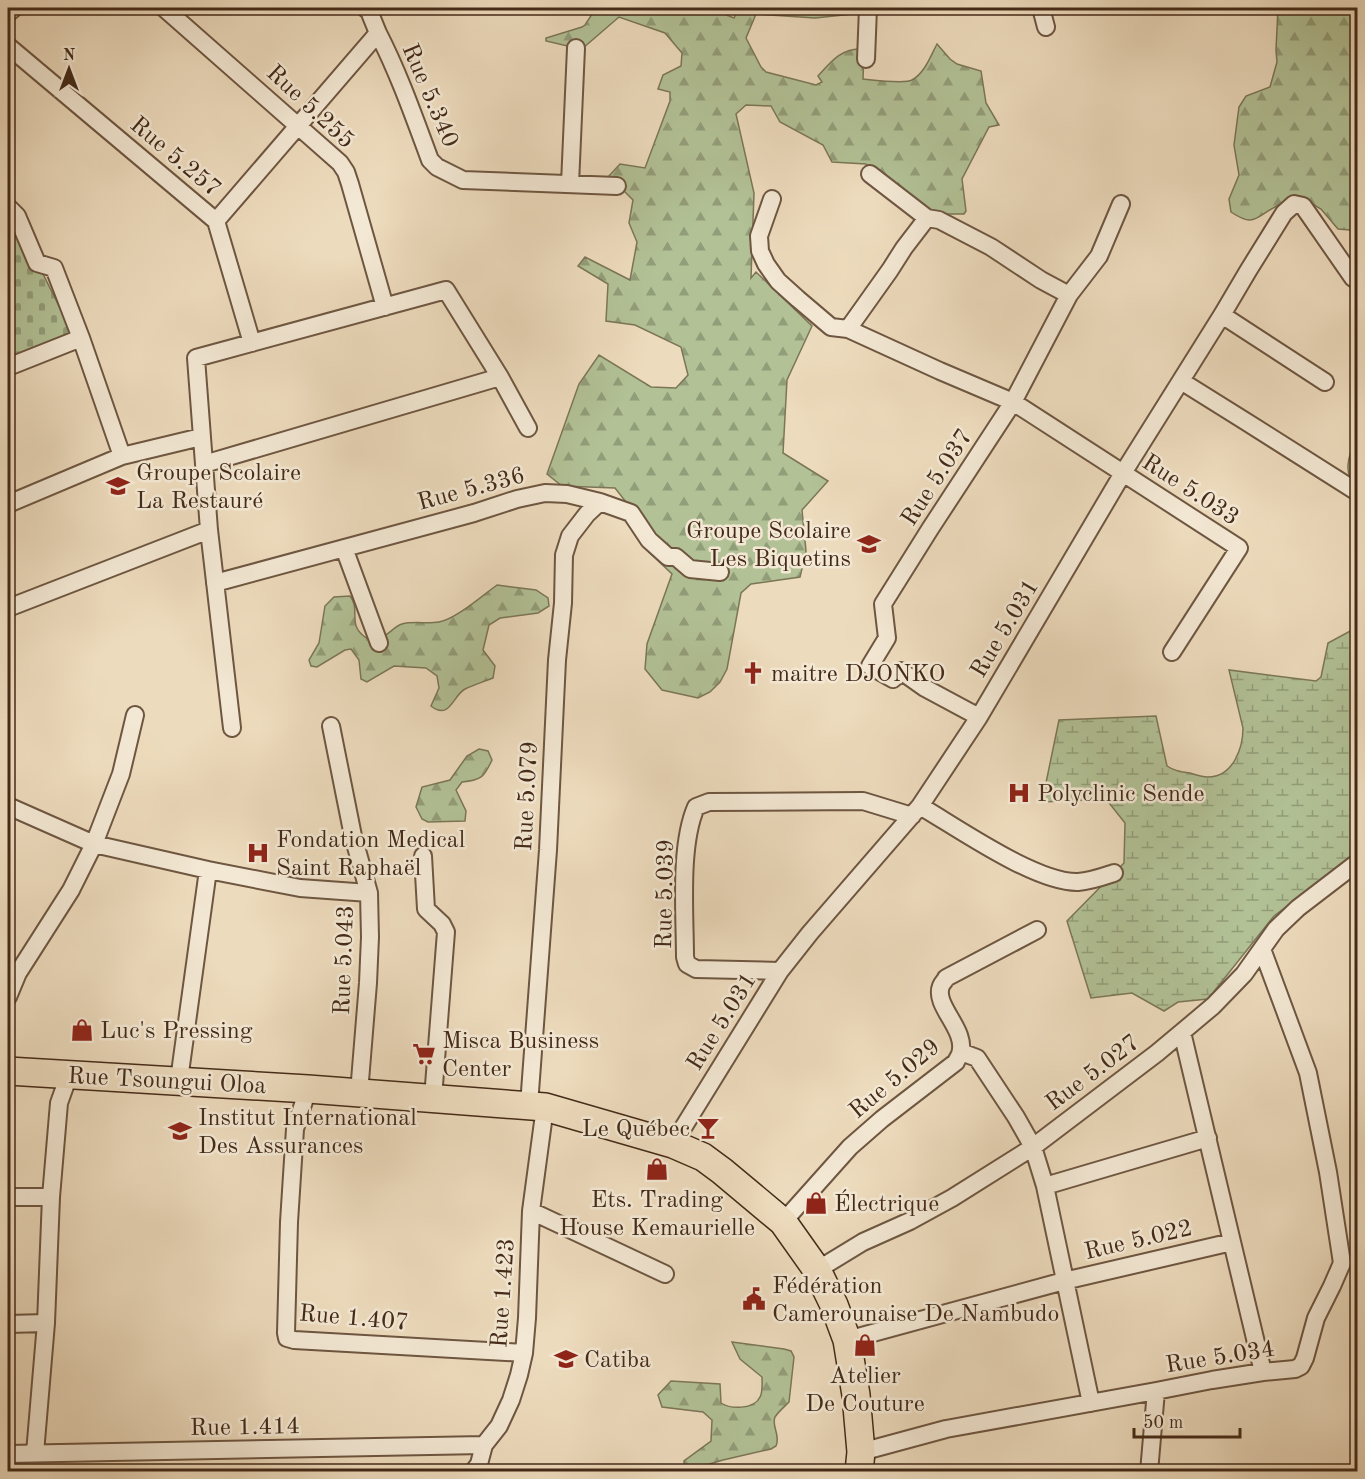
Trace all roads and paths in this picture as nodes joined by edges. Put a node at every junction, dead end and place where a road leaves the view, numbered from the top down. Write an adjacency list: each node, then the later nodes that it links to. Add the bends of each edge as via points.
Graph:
1 (164, 8): 10 (street, Rue 5.255)
2 (365, 8): 6 (street)
3 (868, 8): 9 (street)
4 (1041, 8): 5 (street)
5 (1046, 27)
6 (378, 33): 10 (street, Rue 5.340); 12 (street, Rue 5.340, via 405,91 430,160 437,167 463,180)
7 (8, 46): 18 (street, Rue 5.257)
8 (576, 48): 12 (street)
9 (866, 59)
10 (299, 125): 18 (street, Rue 5.340); 21 (street, Rue 5.255, via 346,172)
11 (870, 174): 17 (street)
12 (570, 184): 13 (street, Rue 5.340)
13 (617, 186)
14 (772, 199): 23 (street, Rue 5.033, via 759,236 766,264 778,281 831,327)
15 (1121, 204): 20 (street, Rue 5.037, via 1099,256)
16 (8, 207): 24 (street, via 37,263 54,268)
17 (927, 218): 20 (street, via 939,220 991,247); 23 (street)
18 (216, 221): 25 (street, Rue 5.257)
19 (1358, 281): 22 (street, Rue 5.031, via 1304,206 1294,204 1284,213)
20 (1069, 295): 30 (street, Rue 5.037)
21 (385, 307): 25 (street); 27 (street, via 446,290)
22 (1222, 315): 28 (street, Rue 5.031); 29 (street)
23 (848, 329): 30 (street, Rue 5.033)
24 (81, 338): 26 (street); 33 (street)
25 (252, 343): 32 (street, via 196,358)
26 (8, 367)
27 (500, 377): 31 (street); 34 (street)
28 (1181, 381): 35 (street, Rue 5.031); 36 (street)
29 (1325, 381)
30 (1013, 402): 35 (street, Rue 5.033); 47 (street, Rue 5.037, via 883,604 887,638 870,666 893,679 901,671)
31 (528, 428)
32 (201, 437): 33 (street); 34 (street)
33 (122, 456): 38 (street)
34 (204, 464): 39 (street)
35 (1123, 473): 45 (street, Rue 5.033, via 1239,548); 47 (street, Rue 5.031)
36 (1354, 490)
37 (600, 502): 40 (street, Rue 5.336, via 545,493); 41 (street, Rue 5.336, via 631,513 649,540 668,557 676,557 690,569); 71 (street, Rue 5.079, via 570,536 564,555)
38 (8, 504)
39 (209, 530): 42 (street); 43 (street)
40 (344, 548): 42 (street, Rue 5.336); 44 (street)
41 (720, 572)
42 (215, 583): 49 (street)
43 (8, 608)
44 (379, 643)
45 (1172, 652)
46 (135, 715): 52 (street, via 121,774)
47 (979, 717): 51 (street, Rue 5.031)
48 (331, 726): 57 (street, Rue 5.043)
49 (232, 728)
50 (8, 806): 52 (street)
51 (916, 811): 56 (street, via 1034,871 1059,879 1076,882); 61 (street, Rue 5.031); 61 (street, Rue 5.039, via 863,801 709,802 696,807 685,865 687,964 696,969)
52 (94, 844): 55 (street); 60 (street, via 71,890)
53 (423, 856): 70 (street, via 426,909 446,932)
54 (1358, 862): 59 (street, Rue 5.027, via 1298,908)
55 (208, 870): 57 (street, via 300,888); 67 (street)
56 (1114, 873)
57 (369, 893): 69 (street, Rue 5.043, via 370,937)
58 (1037, 930): 64 (street, Rue 5.029, via 946,978 941,986 943,1003 960,1037)
59 (1262, 949): 63 (street, Rue 5.027, via 1244,974); 88 (street, Rue 5.034, via 1308,1073 1342,1263 1316,1318 1301,1366)
60 (13, 968): 62 (street)
61 (780, 971): 73 (street, Rue 5.031)
62 (8, 997)
63 (1182, 1032): 72 (street); 74 (street, Rue 5.027)
64 (961, 1052): 74 (street, via 977,1058); 79 (street, Rue 5.029, via 956,1062 850,1147)
65 (8, 1071): 66 (main road, Rue Tsoungui Oloa)
66 (69, 1075): 67 (main road, Rue Tsoungui Oloa); 77 (street, via 59,1103)
67 (179, 1080): 68 (main road, Rue Tsoungui Oloa)
68 (308, 1089): 69 (main road, Rue Tsoungui Oloa); 87 (street, Rue 1.407, via 295,1129 287,1338)
69 (359, 1093): 70 (main road, Rue Tsoungui Oloa)
70 (433, 1098): 71 (main road, Rue Tsoungui Oloa)
71 (537, 1106): 73 (main road, Rue Tsoungui Oloa); 78 (street, Rue 1.423)
72 (1208, 1138): 75 (street); 80 (street)
73 (673, 1144): 79 (main road, Rue Tsoungui Oloa, via 703,1157)
74 (1032, 1147): 75 (street); 81 (street, Rue 5.027, via 952,1198 863,1242)
75 (1044, 1186): 83 (street)
76 (8, 1197): 77 (street)
77 (51, 1197): 84 (street)
78 (531, 1211): 82 (street); 87 (street, Rue 1.423)
79 (783, 1222): 81 (main road, Rue Tsoungui Oloa)
80 (1232, 1242): 83 (street, Rue 5.022); 88 (street)
81 (817, 1270): 86 (main road, Rue Tsoungui Oloa)
82 (665, 1274)
83 (1064, 1281): 86 (street, Rue 5.022); 90 (street)
84 (46, 1323): 85 (street); 93 (street)
85 (8, 1324)
86 (848, 1340): 94 (main road, Rue Tsoungui Oloa)
87 (524, 1353): 91 (street, Rue 1.423, via 511,1400 499,1426)
88 (1263, 1372): 89 (street, Rue 5.034)
89 (1156, 1391): 90 (street, Rue 5.034); 96 (street)
90 (1091, 1403): 94 (street, Rue 5.034, via 946,1429)
91 (484, 1445): 93 (street, Rue 1.414); 95 (street, Rue 1.423, via 479,1464)
92 (8, 1454): 93 (street, Rue 1.414)
93 (35, 1454)
94 (860, 1462)
95 (472, 1472)
96 (1149, 1472)

